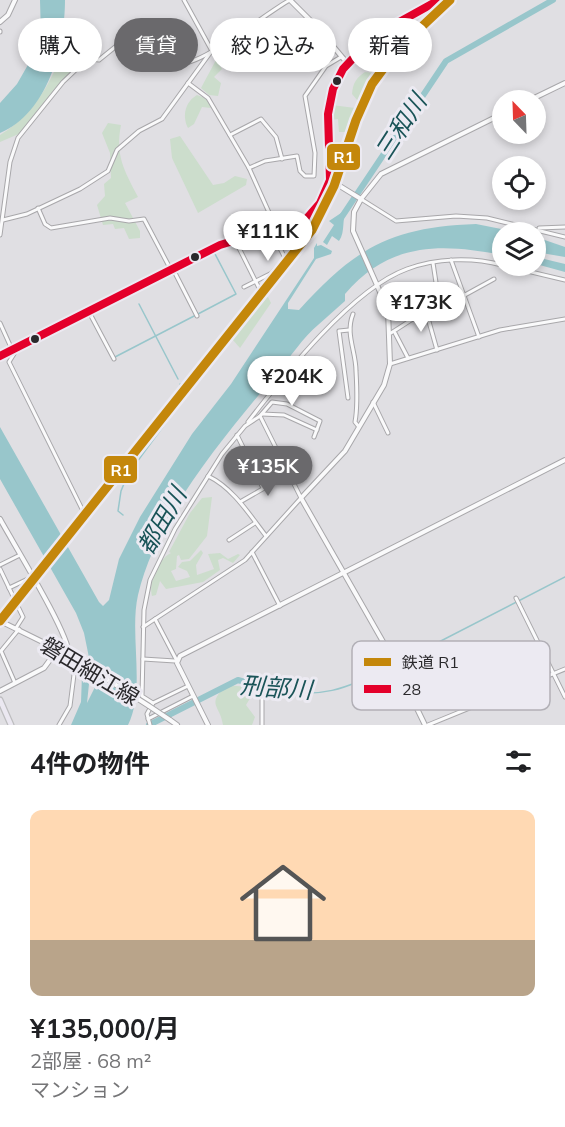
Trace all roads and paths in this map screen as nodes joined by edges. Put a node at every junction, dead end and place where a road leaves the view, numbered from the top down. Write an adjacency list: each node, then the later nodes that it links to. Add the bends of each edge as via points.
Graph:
1 (15, 0): 7 (street)
2 (184, 0): 8 (street)
3 (290, 0): 5 (street); 11 (street)
4 (440, 0): 6 (highway)
5 (265, 18)
6 (405, 18)
7 (0, 22)
8 (210, 49)
9 (210, 52): 13 (street)
10 (210, 52): 23 (street, via 173,65 138,38 128,38 99,60 84,62 18,138 10,162)
11 (341, 57): 12 (street); 18 (street, via 326,66 305,96 315,153 314,176 305,176 300,171 297,156)
12 (348, 64): 20 (highway, via 329,104)
13 (188, 83): 17 (street, via 208,98); 22 (street, via 162,119 139,131 117,150 108,171)
14 (565, 83): 15 (street)
15 (546, 92)
16 (492, 119): 21 (street, via 381,174)
17 (230, 135): 18 (street, via 261,119 276,137); 19 (street)
18 (282, 159): 19 (street)
19 (249, 168): 27 (street, via 271,213)
20 (330, 180): 21 (street); 27 (highway, via 312,213 298,222)
21 (360, 198): 24 (street, via 396,220 476,217); 40 (street, via 352,221)
22 (38, 208): 23 (street); 35 (street, via 51,228 110,218 144,219)
23 (3, 220): 29 (street)
24 (501, 222)
25 (565, 227): 26 (street)
26 (546, 228)
27 (273, 229): 31 (highway); 39 (street, via 285,258 272,273)
28 (546, 232): 30 (street)
29 (0, 235)
30 (565, 237)
31 (234, 239): 35 (highway); 39 (street)
32 (451, 260): 33 (street); 34 (street); 43 (street)
33 (492, 262)
34 (433, 263): 40 (street, via 406,269); 44 (street)
35 (172, 269): 46 (highway); 48 (street)
36 (546, 275): 38 (street)
37 (494, 279): 43 (street)
38 (565, 280)
39 (256, 282): 41 (street); 42 (street)
40 (377, 284): 52 (street); 65 (street, via 332,325)
41 (244, 287)
42 (260, 290)
43 (464, 296): 44 (street); 53 (street)
44 (440, 302): 45 (street)
45 (426, 311): 52 (street); 54 (street)
46 (89, 312): 55 (highway); 58 (street)
47 (353, 315): 51 (street)
48 (197, 316)
49 (565, 319): 53 (street)
50 (0, 323): 55 (street)
51 (349, 330): 60 (street, via 357,371); 61 (street, via 339,331)
52 (393, 333): 57 (street); 59 (street)
53 (479, 337): 54 (street)
54 (437, 350): 57 (street)
55 (12, 351): 56 (highway); 77 (street, via 15,357 9,362)
56 (0, 356)
57 (408, 358): 59 (street)
58 (114, 359)
59 (390, 364): 63 (street)
60 (355, 387): 61 (street); 66 (street, via 355,422)
61 (347, 388): 62 (street)
62 (348, 398)
63 (374, 402): 66 (street); 68 (street)
64 (261, 415): 65 (street); 67 (street, via 284,416); 67 (street, via 272,402 286,404 320,421); 72 (street)
65 (245, 426): 69 (street)
66 (359, 427): 75 (street, via 345,451)
67 (317, 430): 70 (street)
68 (388, 433)
69 (237, 435): 73 (street); 74 (street)
70 (314, 437)
71 (565, 460): 85 (street)
72 (287, 475): 74 (street); 75 (street)
73 (208, 477): 76 (street, via 221,483); 92 (street, via 153,572 145,599)
74 (262, 488): 76 (street)
75 (301, 498): 80 (street); 85 (street)
76 (240, 502): 79 (street)
77 (83, 511)
78 (0, 519): 83 (street)
79 (255, 522): 80 (street); 81 (street)
80 (266, 536): 82 (street)
81 (229, 540)
82 (252, 552): 89 (street); 90 (street)
83 (20, 555): 84 (street); 86 (street)
84 (0, 567): 87 (street)
85 (343, 574): 89 (street); 94 (street)
86 (32, 578): 87 (street); 97 (street, via 65,637)
87 (9, 588): 93 (street, via 23,617)
88 (516, 598): 95 (street)
89 (280, 606): 100 (street)
90 (155, 620): 92 (street); 100 (street)
91 (0, 621): 93 (street, 磐田細江線)
92 (143, 627): 98 (street)
93 (18, 629): 96 (street, 磐田細江線); 105 (street, via 2,651)
94 (382, 641)
95 (537, 641)
96 (58, 650): 97 (street, 磐田細江線); 105 (street, via 44,668)
97 (69, 655): 99 (street, 磐田細江線)
98 (143, 659): 100 (street); 112 (street, via 142,696)
99 (77, 660): 112 (street, 磐田細江線); 119 (street, via 70,706)
100 (177, 661): 107 (street)
101 (550, 668): 103 (street)
102 (565, 669): 103 (street)
103 (553, 674): 104 (street); 110 (street)
104 (550, 675)
105 (15, 684): 108 (street)
106 (265, 684): 122 (street)
107 (188, 686): 109 (street); 112 (street)
108 (0, 691)
109 (193, 696): 117 (street); 121 (street)
110 (565, 697)
111 (0, 700): 115 (main road)
112 (151, 705): 117 (street); 120 (street, 磐田細江線, bridge)
113 (419, 710): 123 (street)
114 (464, 710): 123 (street)
115 (8, 716): 116 (street); 118 (main road)
116 (0, 720)
117 (148, 722)
118 (11, 725)
119 (59, 725)
120 (177, 725)
121 (208, 725)
122 (262, 725)
123 (427, 725)

